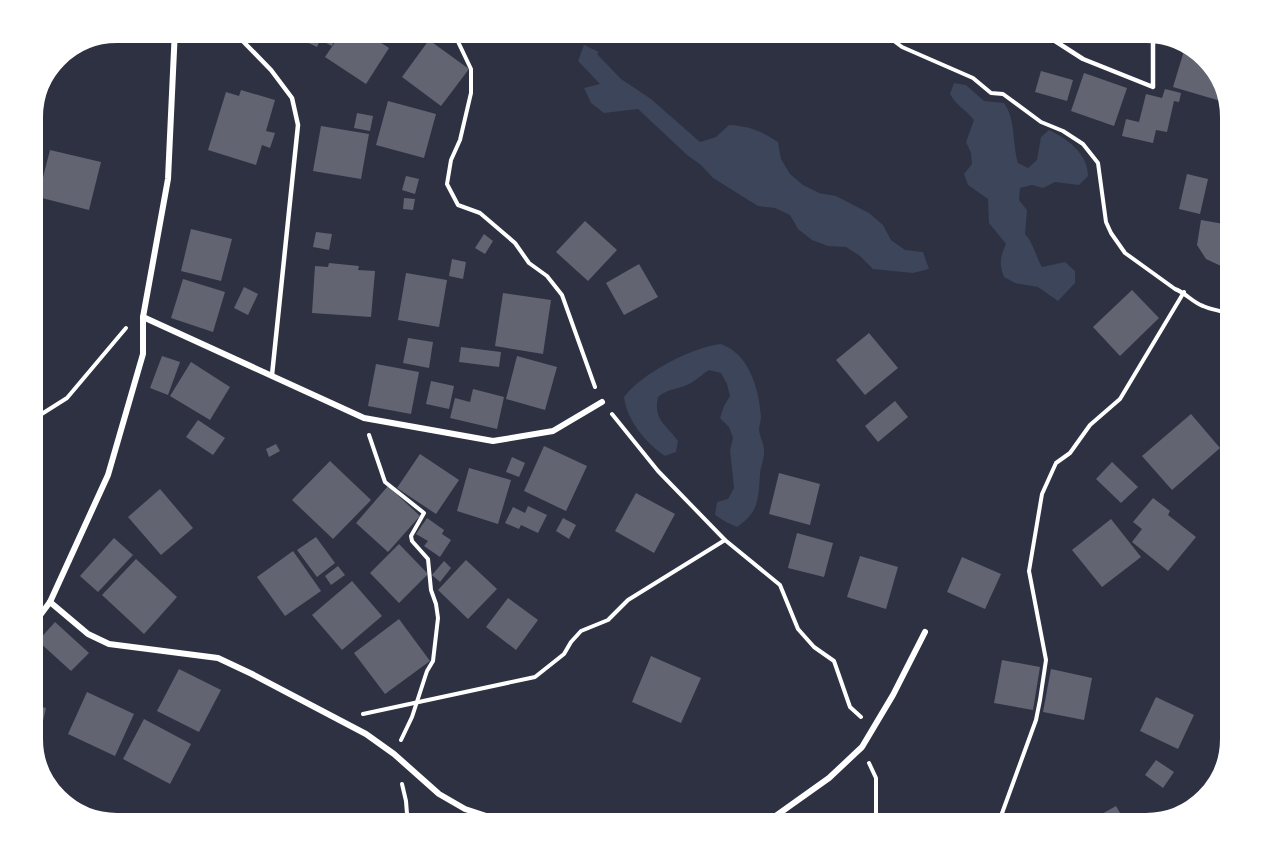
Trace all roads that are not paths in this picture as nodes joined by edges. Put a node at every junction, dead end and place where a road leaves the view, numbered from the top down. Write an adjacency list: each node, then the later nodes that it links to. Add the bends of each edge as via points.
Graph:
1 (175, 39): 5 (street, via 168,179)
2 (241, 39): 6 (lane, via 292,98 298,125)
3 (1054, 39): 4 (lane, via 1083,59 1153,87)
4 (1153, 40)
5 (143, 317): 6 (street); 8 (street, via 143,354 108,475)
6 (272, 375): 7 (street, via 364,418 493,441 553,431)
7 (602, 402)
8 (50, 602): 9 (street); 11 (street, via 88,634 109,644 218,658 366,734 438,794)
9 (39, 617)
10 (925, 632): 12 (street, via 862,747 829,778)
11 (490, 817)
12 (775, 817)

